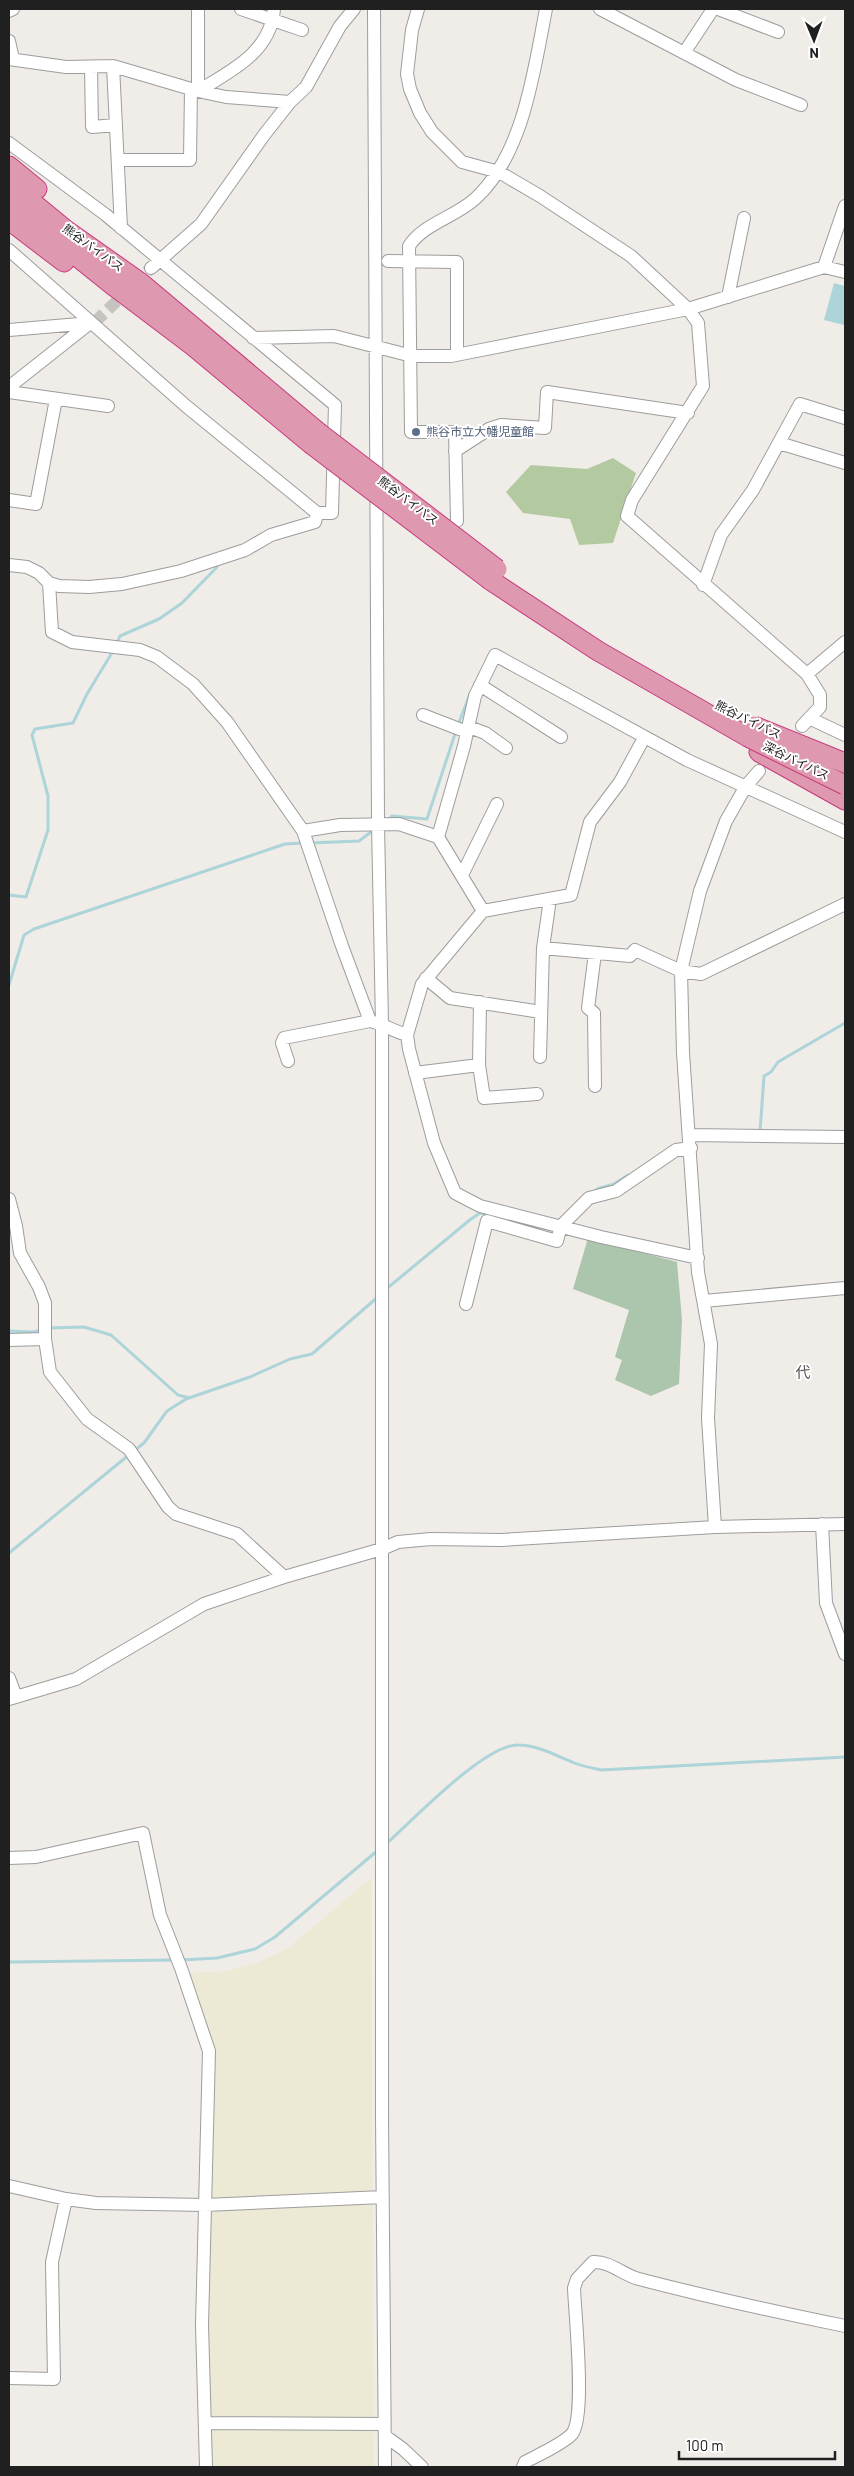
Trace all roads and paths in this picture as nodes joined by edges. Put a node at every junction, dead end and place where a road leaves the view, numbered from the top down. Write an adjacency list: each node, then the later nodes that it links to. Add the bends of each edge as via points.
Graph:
1 (13, 9): 11 (street)
2 (198, 9): 20 (street)
3 (241, 9): 12 (street)
4 (354, 9): 21 (street, via 340,26 306,87)
5 (374, 9): 46 (street)
6 (418, 9): 27 (street, via 407,74 420,113 432,132 462,162)
7 (546, 9): 27 (street, via 528,102)
8 (600, 9): 16 (street)
9 (713, 9): 16 (street)
10 (718, 9): 14 (street)
11 (9, 12)
12 (273, 15): 13 (street); 20 (street, via 256,53 238,67)
13 (302, 30)
14 (778, 32)
15 (9, 41): 17 (street)
16 (684, 53): 22 (street, via 736,80)
17 (10, 60): 19 (street)
18 (113, 66): 19 (street); 20 (street); 23 (street)
19 (91, 67): 23 (street, via 92,127)
20 (194, 90): 21 (street, via 226,97); 25 (street, via 190,160)
21 (290, 102): 38 (street, via 201,224)
22 (801, 105)
23 (116, 125): 25 (street)
24 (9, 143): 33 (street)
25 (118, 160): 33 (street)
26 (9, 166): 38 (highway)
27 (500, 172): 36 (street, via 476,199 416,235 409,246); 41 (street, via 631,256)
28 (9, 183): 38 (highway, 熊谷バイパス, via 66,230)
29 (9, 202): 45 (highway, 熊谷バイパス)
30 (845, 206): 37 (street)
31 (744, 218): 40 (street)
32 (9, 220): 45 (highway, via 108,292)
33 (121, 228): 38 (street)
34 (9, 250): 42 (street)
35 (388, 261): 36 (street)
36 (409, 262): 47 (street, via 457,262); 48 (street)
37 (824, 267): 39 (street); 40 (street)
38 (151, 271): 44 (street); 55 (highway, 熊谷バイパス)
39 (845, 272)
40 (728, 297): 41 (street)
41 (688, 309): 47 (street); 53 (street, via 698,323 703,386)
42 (93, 323): 43 (street); 49 (street); 60 (street, via 186,406)
43 (9, 330)
44 (253, 338): 46 (street, via 334,336); 60 (street, via 335,405 332,513)
45 (193, 346): 55 (highway, 熊谷バイパス)
46 (376, 347): 48 (street); 84 (street)
47 (457, 355): 48 (street)
48 (412, 356): 57 (street, via 411,432 455,432)
49 (9, 388)
50 (9, 392): 51 (street)
51 (56, 399): 52 (street); 59 (street, via 36,504)
52 (108, 406)
53 (688, 412): 57 (street, via 548,392 545,428 501,425); 65 (street, via 632,500 627,516)
54 (845, 418): 56 (street, via 800,404)
55 (314, 438): 63 (highway, 熊谷バイパス, bridge)
56 (779, 444): 58 (street); 65 (street, via 753,490 721,534)
57 (455, 451): 61 (street)
58 (845, 463)
59 (9, 500)
60 (317, 513): 64 (street, via 315,522 272,535 245,550 181,572 97,587)
61 (457, 522)
62 (9, 565): 64 (street, via 27,567)
63 (493, 574): 68 (highway, 熊谷バイパス); 72 (highway, 熊谷バイパス)
64 (48, 583): 86 (street, via 52,632 72,642 140,650 156,657 193,684 227,722)
65 (704, 585): 67 (street)
66 (845, 642): 67 (street)
67 (807, 674): 73 (street, via 820,694 820,707 806,722)
68 (647, 680): 72 (highway, 熊谷バイパス); 82 (highway, via 682,708)
69 (480, 684): 71 (street); 74 (street); 75 (street, via 495,655)
70 (423, 715): 71 (street)
71 (468, 729): 76 (street, via 485,733); 87 (street)
72 (751, 732): 77 (highway, 熊谷バイパス, bridge); 78 (highway, 深谷バイパス, bridge); 80 (highway, 深谷バイパス, bridge)
73 (845, 735)
74 (561, 737)
75 (644, 738): 81 (street); 89 (street, via 620,782 590,822 571,894)
76 (506, 748)
77 (845, 763)
78 (845, 770)
79 (758, 771): 81 (street)
80 (845, 785)
81 (746, 786): 85 (street); 94 (street, via 726,821 700,891)
82 (845, 800)
83 (497, 804): 88 (street)
84 (378, 824): 86 (street, via 340,825); 87 (street, via 400,824); 98 (street)
85 (845, 832)
86 (304, 834): 98 (street, via 342,946)
87 (438, 837): 88 (street)
88 (462, 875): 91 (street)
89 (550, 899): 91 (street); 92 (street)
90 (845, 904): 94 (street, via 701,974)
91 (483, 911): 95 (street)
92 (544, 948): 93 (street); 97 (street)
93 (595, 953): 94 (street, via 630,956 635,950); 104 (street, via 588,1008 594,1013)
94 (681, 971): 107 (street)
95 (426, 978): 96 (street, via 450,998); 99 (street)
96 (480, 1002): 97 (street); 102 (street)
97 (541, 1012): 100 (street)
98 (376, 1022): 99 (street, via 390,1031); 101 (street, via 284,1038 282,1043); 119 (street)
99 (407, 1035): 103 (street)
100 (540, 1057)
101 (288, 1061)
102 (479, 1065): 103 (street); 105 (street, via 484,1098)
103 (415, 1073): 109 (street, via 434,1143 455,1193 480,1206)
104 (595, 1086)
105 (537, 1094)
106 (845, 1137): 107 (street, via 752,1136)
107 (690, 1140): 109 (street, via 616,1191 589,1198); 110 (street)
108 (9, 1199): 114 (street, via 20,1252 40,1287)
109 (561, 1226): 110 (street); 113 (street, via 557,1241 487,1221)
110 (698, 1258): 112 (street)
111 (845, 1288): 112 (street)
112 (704, 1301): 118 (street, via 711,1344 708,1418)
113 (466, 1304)
114 (45, 1338): 115 (street); 120 (street, via 50,1372 71,1401 87,1419 130,1452 168,1507 176,1514 237,1534)
115 (9, 1340)
116 (822, 1524): 117 (street); 118 (street); 121 (street, via 826,1603)
117 (845, 1524)
118 (715, 1527): 119 (street, via 501,1540 431,1539 398,1542)
119 (382, 1549): 120 (street); 126 (street)
120 (284, 1577): 123 (street, via 204,1604 76,1679)
121 (845, 1654)
122 (9, 1678): 123 (street)
123 (12, 1698)
124 (9, 1858): 128 (street, via 36,1857 143,1833 160,1915 210,2051)
125 (9, 2186): 127 (street)
126 (383, 2197): 128 (street); 132 (street)
127 (66, 2199): 128 (street, via 96,2203); 130 (street, via 52,2262 54,2379)
128 (205, 2204): 131 (street, via 202,2326)
129 (845, 2326): 136 (street, via 724,2302 627,2276 604,2262 594,2262 577,2279 574,2288 577,2424 571,2435 525,2462)
130 (9, 2378)
131 (206, 2423): 132 (street); 133 (street)
132 (384, 2430): 134 (street); 135 (street)
133 (206, 2467)
134 (385, 2467)
135 (422, 2467)
136 (523, 2467)

